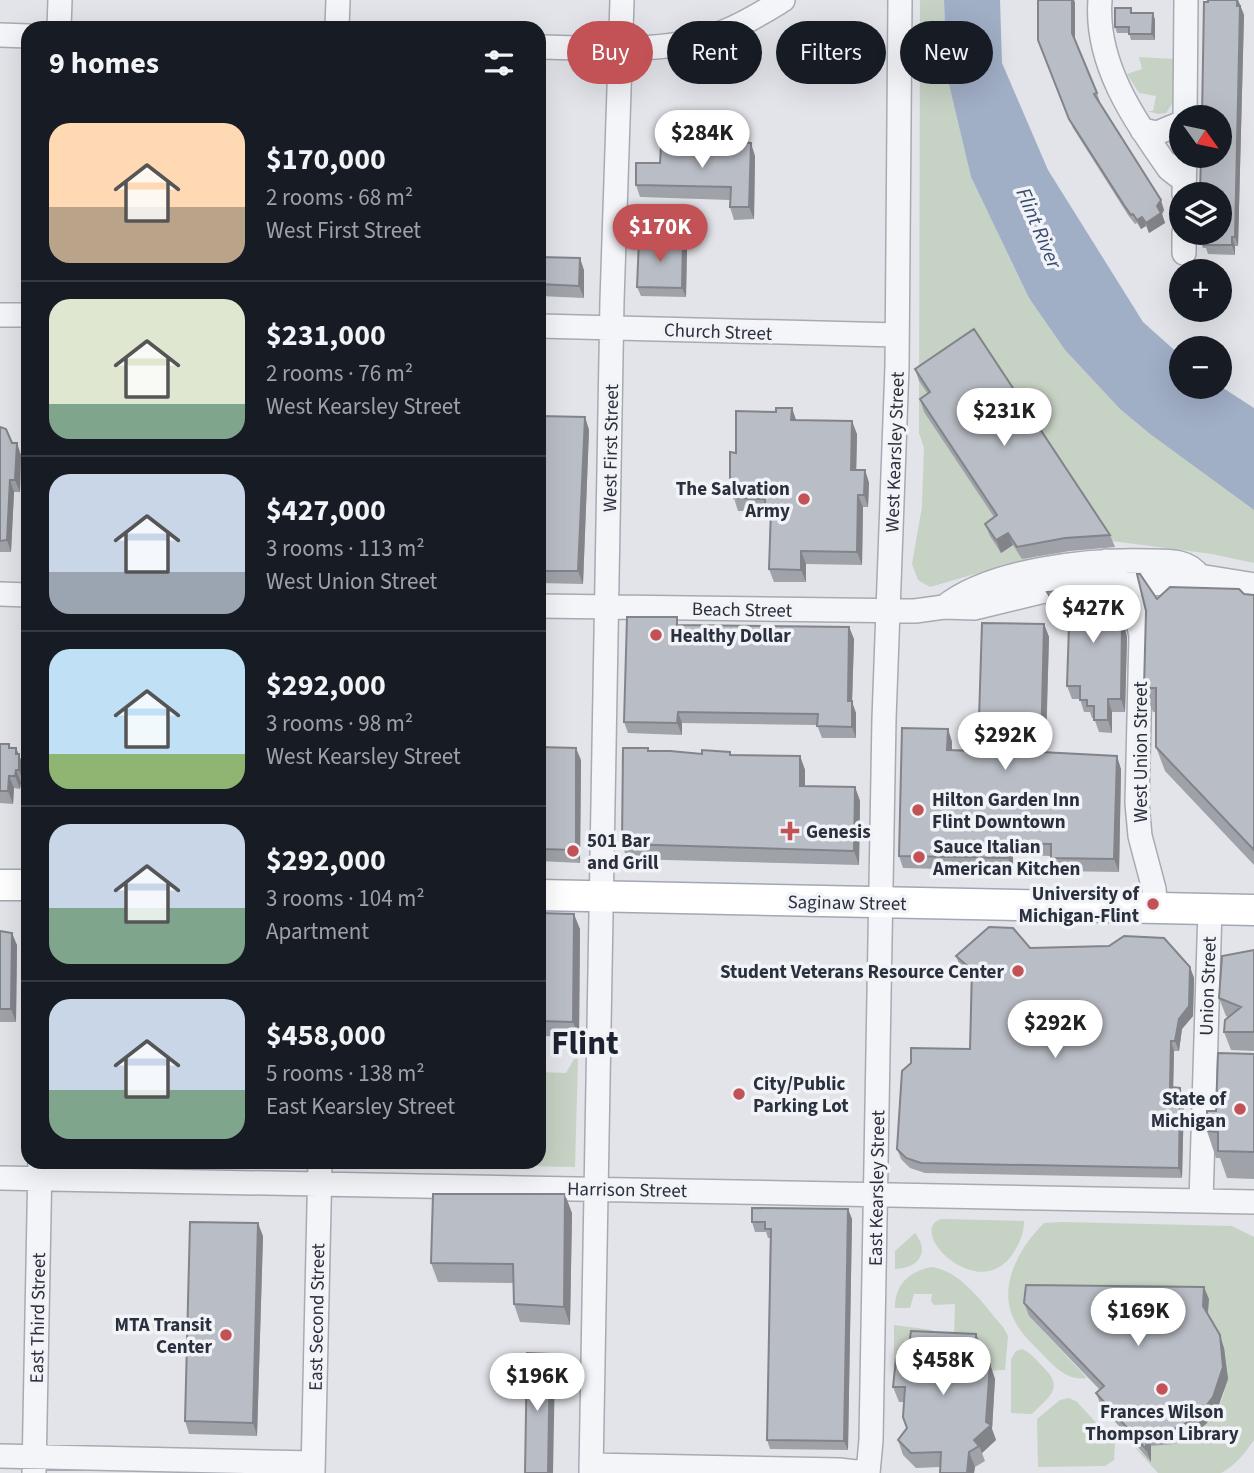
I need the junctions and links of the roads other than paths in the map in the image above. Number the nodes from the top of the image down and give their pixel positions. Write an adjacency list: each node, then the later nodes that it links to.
1 (60, 0): 8 (street)
2 (338, 0): 9 (street)
3 (622, 0): 10 (street, West First Street)
4 (783, 0): 14 (street)
5 (900, 0): 25 (street, West Kearsley Street)
6 (1100, 0): 19 (street)
7 (1186, 0): 17 (street)
8 (59, 21)
9 (337, 21)
10 (621, 21)
11 (0, 35): 12 (street)
12 (21, 36)
13 (546, 47): 15 (street)
14 (653, 47)
15 (567, 48)
16 (619, 84): 24 (street, West First Street)
17 (1185, 105)
18 (1169, 128): 19 (street)
19 (1142, 130): 20 (street)
20 (1185, 176)
21 (0, 315): 22 (street)
22 (21, 315)
23 (546, 326): 24 (street, Church Street)
24 (612, 328): 25 (street, Church Street); 33 (street, West First Street)
25 (897, 335): 35 (street, West Kearsley Street)
26 (1106, 561): 27 (street, Beach Street); 28 (street, West Union Street); 34 (street, Beach Street)
27 (1199, 576): 28 (street, Beach Street); 29 (street, Beach Street)
28 (1121, 583): 34 (street, Beach Street); 41 (street, West Union Street)
29 (1254, 585)
30 (0, 594): 31 (street)
31 (21, 595)
32 (546, 606): 33 (street, Beach Street)
33 (607, 607): 35 (street, Beach Street); 39 (street, West First Street)
34 (944, 607): 35 (street, Beach Street)
35 (889, 612): 40 (street, West Kearsley Street)
36 (0, 885): 37 (main road)
37 (21, 885)
38 (546, 895): 39 (main road, Saginaw Street)
39 (602, 896): 40 (main road, Saginaw Street); 47 (street, West First Street)
40 (881, 904): 41 (main road, Saginaw Street); 48 (street, East Kearsley Street)
41 (1156, 908): 42 (main road, Saginaw Street)
42 (1210, 909): 43 (main road, Saginaw Street); 49 (street, Union Street)
43 (1254, 910)
44 (40, 1170): 45 (street, Harrison Street); 46 (street, Harrison Street); 52 (street, East Third Street)
45 (320, 1172): 47 (street, Harrison Street); 53 (street, East Second Street)
46 (0, 1178)
47 (596, 1188): 48 (street, Harrison Street); 54 (street, West First Street)
48 (876, 1194): 49 (street, Harrison Street); 55 (street, East Kearsley Street)
49 (1201, 1201): 50 (street, Harrison Street)
50 (1254, 1202)
51 (0, 1455): 52 (street)
52 (34, 1465): 53 (street)
53 (313, 1468)
54 (591, 1469): 55 (street)
55 (867, 1473)

